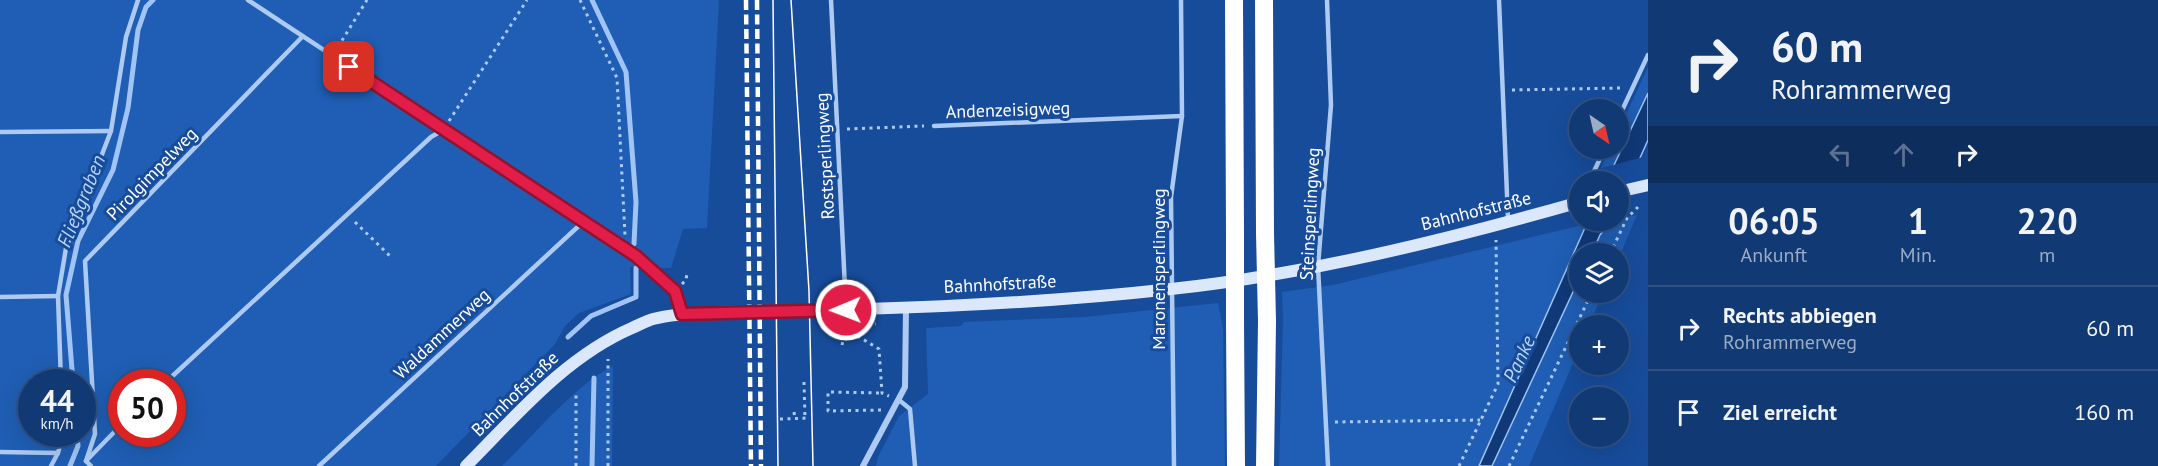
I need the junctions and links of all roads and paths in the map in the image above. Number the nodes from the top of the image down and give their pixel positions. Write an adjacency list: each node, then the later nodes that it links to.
1 (138, 0): 22 (lane)
2 (248, 0): 12 (lane)
3 (367, 0): 14 (path)
4 (527, 0): 21 (path)
5 (580, 0): 31 (path)
6 (831, 0): 20 (lane, Rostsperlingweg)
7 (1181, 0): 18 (lane, Maronensperlingweg)
8 (1234, 0): 71 (highway, bridge)
9 (1264, 0): 72 (highway, bridge)
10 (1327, 0): 33 (lane, Steinsperlingweg)
11 (1500, 0): 16 (lane)
12 (302, 37): 14 (lane); 61 (lane, Pirolgimpelweg)
13 (1648, 55): 15 (lane)
14 (333, 56): 21 (lane)
15 (1633, 88): 16 (path); 17 (lane)
16 (1503, 90): 27 (lane)
17 (1628, 99)
18 (1182, 117): 19 (lane, Andenzeisigweg); 36 (lane, Maronensperlingweg)
19 (934, 126): 20 (path, Andenzeisigweg)
20 (836, 129): 41 (lane, Rostsperlingweg)
21 (443, 130): 26 (lane); 28 (lane)
22 (111, 131): 23 (lane); 37 (lane)
23 (0, 132)
24 (1569, 205): 27 (main road, Bahnhofstraße)
25 (1638, 207): 29 (path)
26 (347, 215): 32 (path); 46 (lane)
27 (1508, 221): 33 (main road, Bahnhofstraße)
28 (583, 222): 31 (lane); 64 (lane, Waldammerweg)
29 (1615, 243)
30 (1497, 245): 55 (path)
31 (626, 249): 42 (lane)
32 (390, 257)
33 (1318, 266): 36 (main road, Bahnhofstraße); 56 (lane, Steinsperlingweg)
34 (687, 273): 35 (path)
35 (686, 280)
36 (1173, 289): 40 (main road, Bahnhofstraße); 70 (lane, Maronensperlingweg)
37 (58, 296): 38 (lane); 45 (lane)
38 (0, 297)
39 (1587, 303): 75 (path)
40 (906, 308): 41 (main road, Bahnhofstraße); 50 (street)
41 (846, 310): 42 (main road, Bahnhofstraße)
42 (682, 314): 65 (main road, Bahnhofstraße)
43 (842, 345): 48 (path)
44 (608, 359): 67 (path)
45 (61, 369)
46 (180, 369)
47 (804, 382): 53 (path)
48 (882, 393): 50 (path); 51 (path)
49 (576, 394): 66 (path)
50 (899, 400): 68 (street); 69 (lane)
51 (881, 410)
52 (794, 412): 53 (path)
53 (795, 418): 54 (path)
54 (780, 419)
55 (1480, 420): 56 (path); 74 (path)
56 (1327, 422): 73 (lane, Steinsperlingweg)
57 (108, 438): 61 (lane)
58 (60, 447): 60 (lane)
59 (0, 452): 60 (lane)
60 (58, 453): 62 (lane)
61 (86, 461): 63 (lane)
62 (51, 466)
63 (91, 466)
64 (319, 466)
65 (466, 466)
66 (576, 466)
67 (608, 466)
68 (863, 466)
69 (915, 466)
70 (1174, 466)
71 (1236, 466)
72 (1265, 466)
73 (1328, 466)
74 (1459, 466)
75 (1509, 466)

